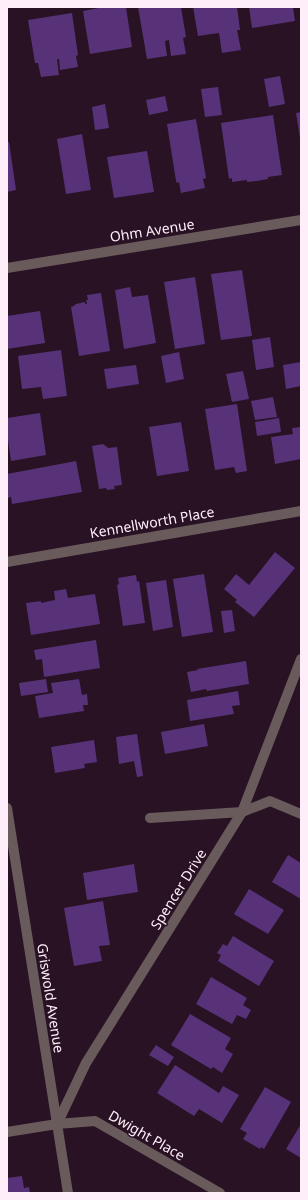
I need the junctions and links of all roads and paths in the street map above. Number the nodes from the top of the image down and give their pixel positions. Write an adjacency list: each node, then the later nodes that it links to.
1 (301, 220): 2 (street, Ohm Avenue)
2 (7, 268)
3 (301, 510): 4 (street, Kennellworth Place)
4 (7, 562)
5 (301, 659): 7 (street, Spencer Drive)
6 (7, 808): 10 (street, Griswold Avenue)
7 (242, 812): 8 (street); 9 (street); 11 (street, Spencer Drive)
8 (301, 814)
9 (150, 818)
10 (11, 853): 11 (street, Griswold Avenue)
11 (57, 1124): 12 (street, Dwight Place); 13 (street, Griswold Avenue); 14 (street, Dwight Place)
12 (7, 1132)
13 (68, 1193)
14 (220, 1193)

